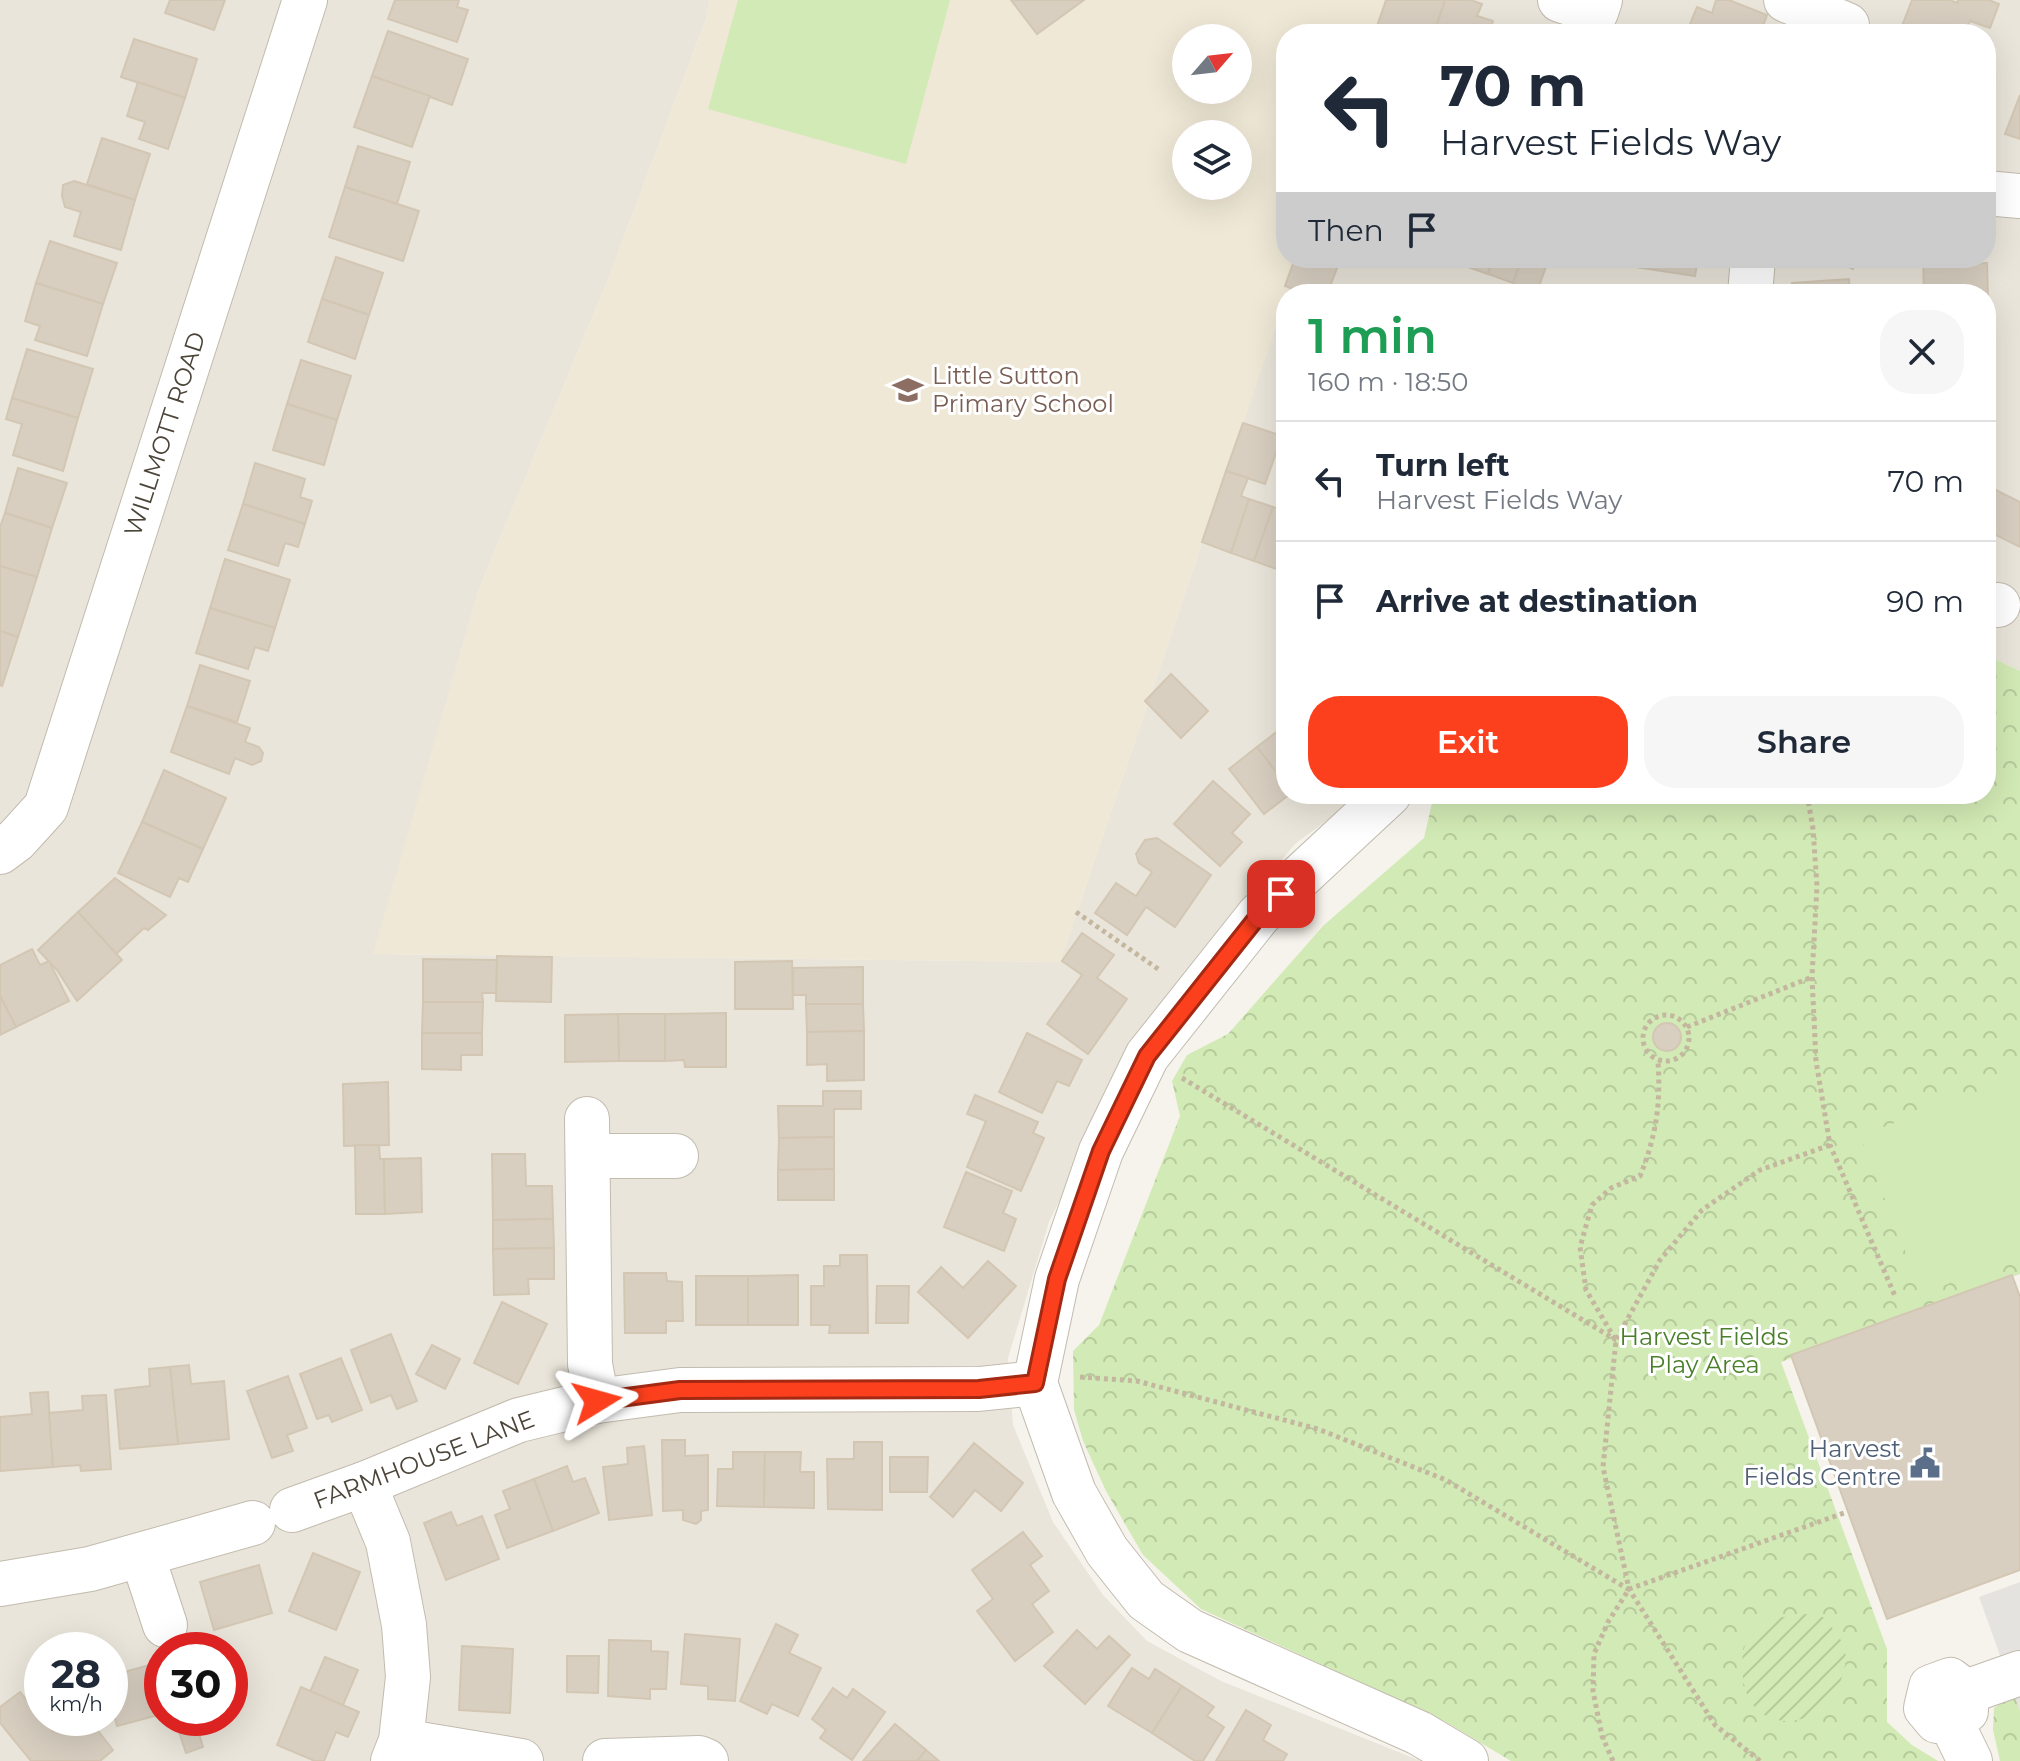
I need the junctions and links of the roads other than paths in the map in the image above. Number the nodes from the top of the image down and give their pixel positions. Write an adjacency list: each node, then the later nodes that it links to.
1 (305, 0): 7 (street, WILLMOTT ROAD)
2 (1786, 0): 3 (street)
3 (1849, 20)
4 (1996, 194): 5 (street)
5 (2020, 196)
6 (1378, 804): 9 (street)
7 (0, 852)
8 (676, 1156): 10 (street)
9 (1035, 1383): 10 (street, FARMHOUSE LANE); 20 (street)
10 (597, 1401): 11 (street, FARMHOUSE LANE)
11 (364, 1484): 12 (street, FARMHOUSE LANE); 16 (street)
12 (142, 1555): 13 (street, FARMHOUSE LANE); 14 (street)
13 (0, 1584)
14 (165, 1625)
15 (2020, 1673): 21 (street)
16 (397, 1751): 17 (street)
17 (521, 1761)
18 (605, 1761): 19 (street)
19 (706, 1761)
20 (1466, 1761)
21 (1970, 1761)

